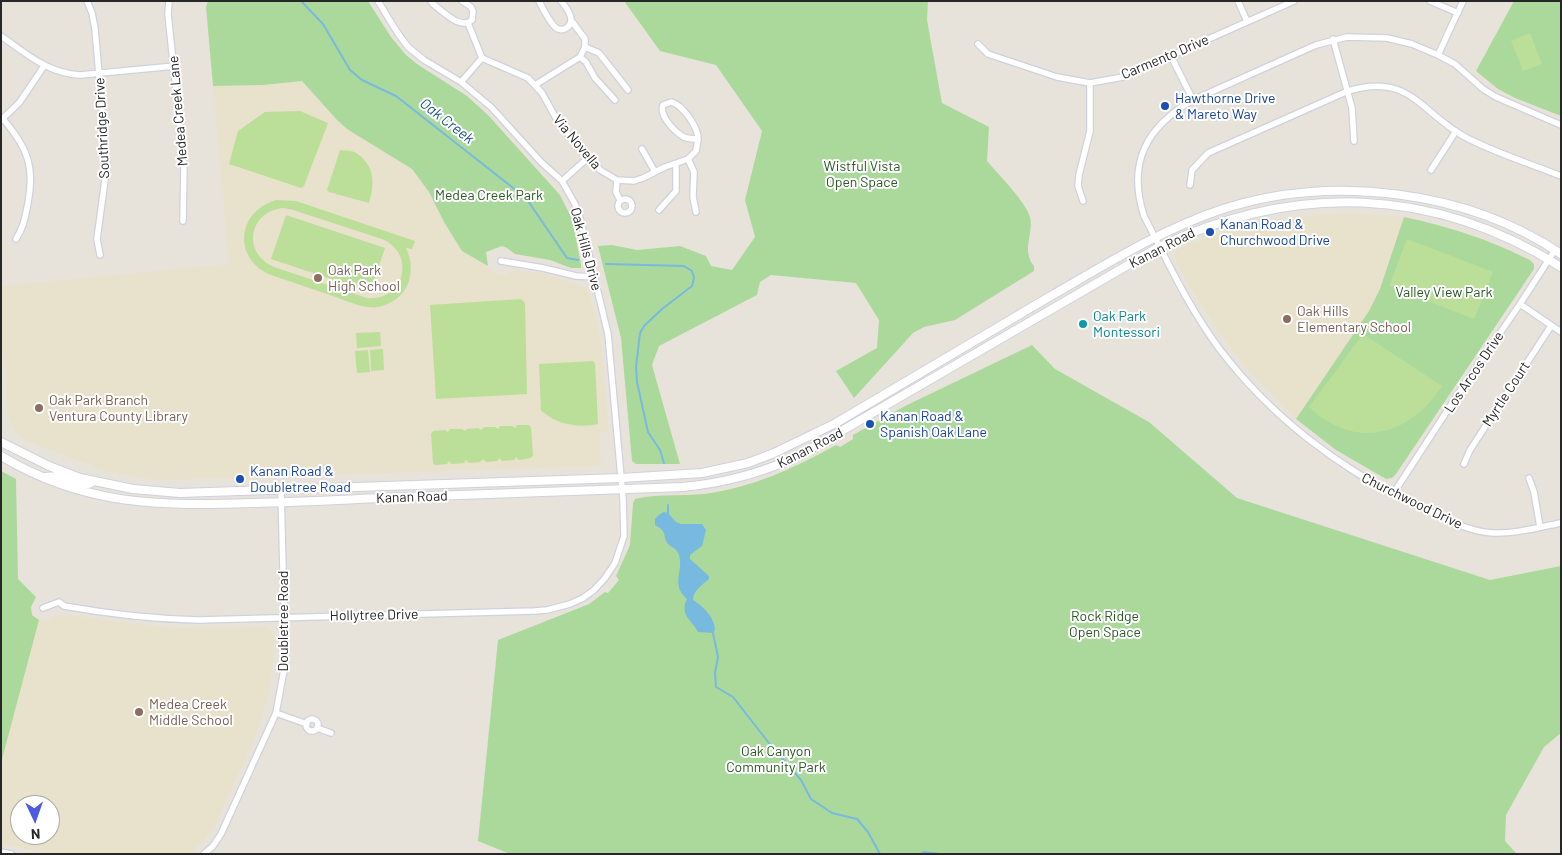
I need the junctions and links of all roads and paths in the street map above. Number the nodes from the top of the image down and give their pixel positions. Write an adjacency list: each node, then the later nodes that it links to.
1 (87, 1): 26 (street, Southridge Drive)
2 (168, 1): 25 (street, Medea Creek Lane)
3 (378, 1): 27 (street, Oak Hills Drive)
4 (431, 1): 15 (street)
5 (462, 1): 15 (street)
6 (539, 1): 13 (street)
7 (561, 1): 13 (street)
8 (1238, 1): 14 (street)
9 (1294, 1): 14 (street, Carmento Drive)
10 (1430, 1): 12 (street)
11 (1463, 1): 12 (street)
12 (1458, 13): 20 (street)
13 (571, 20): 19 (street)
14 (1247, 21): 21 (street, Carmento Drive)
15 (468, 23): 23 (street)
16 (1, 36): 24 (street)
17 (1333, 39): 20 (street, Churchwood Drive); 31 (street); 33 (street, Churchwood Drive)
18 (978, 44): 28 (street, Carmento Drive)
19 (585, 48): 22 (street); 30 (street)
20 (1438, 54): 35 (street, Churchwood Drive)
21 (1171, 56): 28 (street, Carmento Drive); 33 (street)
22 (580, 57): 29 (street); 32 (street)
23 (482, 58): 27 (street); 29 (street, Via Novella)
24 (44, 66): 26 (street); 34 (street)
25 (175, 66): 26 (street); 53 (street, Medea Creek Lane)
26 (100, 73): 58 (street, Southridge Drive)
27 (461, 82): 47 (street, Oak Hills Drive)
28 (1090, 83): 50 (street)
29 (535, 85): 40 (street, Via Novella)
30 (628, 90)
31 (1348, 91): 36 (street); 38 (street); 48 (street)
32 (615, 100)
33 (1193, 100): 54 (street, Churchwood Drive)
34 (2, 120): 55 (street)
35 (1561, 125)
36 (1456, 131): 43 (street); 45 (street)
37 (698, 139): 37 (street); 41 (street)
38 (1354, 141)
39 (642, 149): 44 (street)
40 (590, 156): 46 (street, Via Novella); 47 (street)
41 (688, 159): 42 (street); 52 (street)
42 (676, 164): 44 (street); 51 (street)
43 (1431, 170)
44 (655, 172): 46 (street)
45 (1561, 176)
46 (618, 180): 49 (street)
47 (562, 181): 62 (street, Oak Hills Drive)
48 (1190, 185)
49 (620, 200)
50 (1083, 201)
51 (659, 210)
52 (696, 212)
53 (183, 221)
54 (1155, 238): 56 (street, Churchwood Drive); 57 (main road, Kanan Road); 70 (main road, Kanan Road)
55 (16, 239)
56 (1159, 247): 59 (main road, Kanan Road); 73 (main road, Kanan Road); 75 (street, Churchwood Drive)
57 (1558, 252): 59 (street, Los Arcos Drive)
58 (100, 255)
59 (1549, 260): 61 (main road, Kanan Road); 63 (street, Los Arcos Drive)
60 (501, 261): 62 (street)
61 (1561, 267)
62 (594, 277): 70 (street, Oak Hills Drive)
63 (1520, 304): 64 (street); 75 (street, Los Arcos Drive)
64 (1551, 326): 65 (street); 68 (street, Myrtle Court)
65 (1561, 332)
66 (1, 442): 72 (main road, Kanan Road)
67 (1, 456): 69 (main road, Kanan Road)
68 (1464, 464)
69 (43, 477): 72 (main road); 76 (main road, Kanan Road)
70 (620, 478): 73 (street, Oak Hills Drive); 74 (main road, Kanan Road)
71 (1529, 478): 78 (street)
72 (94, 482): 74 (main road, Kanan Road)
73 (622, 489): 76 (main road, Kanan Road); 80 (street, Hollytree Drive)
74 (281, 490): 76 (street, Doubletree Road)
75 (1393, 494): 78 (street, Churchwood Drive)
76 (281, 502): 80 (street, Doubletree Road)
77 (1561, 522): 78 (street, Churchwood Drive)
78 (1540, 527)
79 (43, 608): 80 (street, Hollytree Drive)
80 (284, 618): 81 (street, Doubletree Road)
81 (276, 713): 82 (street); 85 (street, Doubletree Road)
82 (331, 733)
83 (1, 852): 84 (street)
84 (11, 854)
85 (204, 854)

